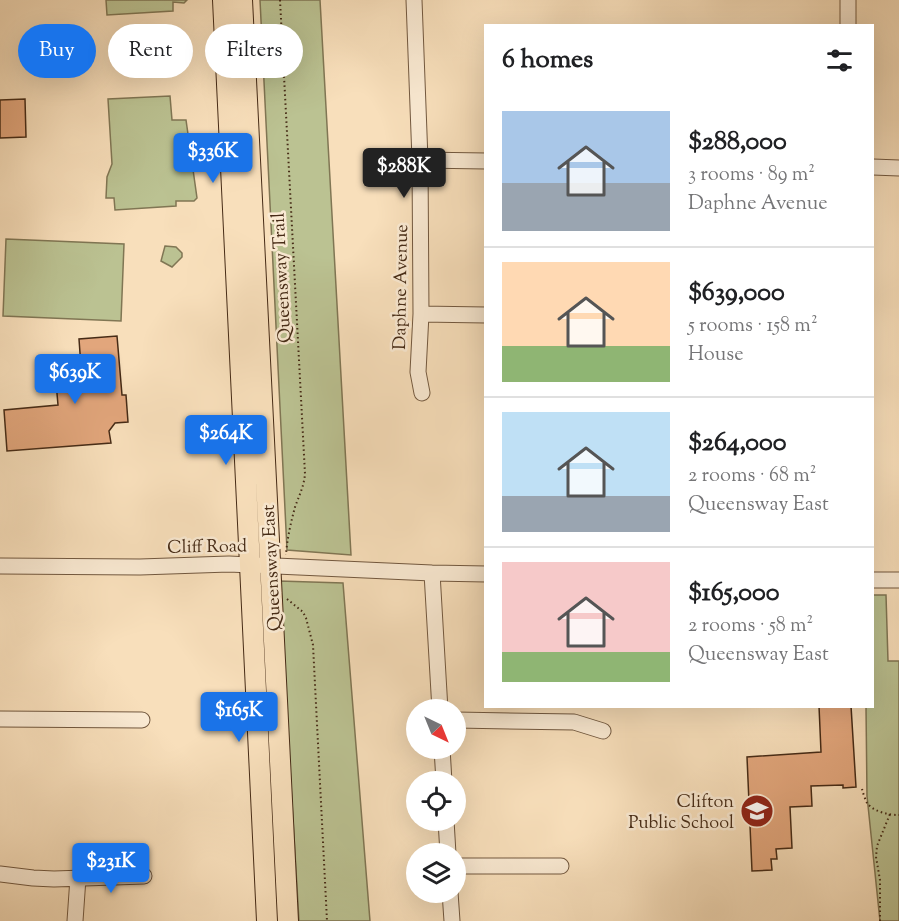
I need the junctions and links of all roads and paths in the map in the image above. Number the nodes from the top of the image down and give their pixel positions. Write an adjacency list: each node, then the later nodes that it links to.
1 (223, 0): 15 (main road, Queensway East)
2 (242, 0): 16 (main road, Queensway East)
3 (280, 0): 14 (path, Queensway Trail)
4 (414, 0): 7 (street, Daphne Avenue)
5 (848, 0): 6 (street)
6 (848, 24)
7 (420, 160): 8 (street); 11 (street, Daphne Avenue)
8 (484, 161)
9 (874, 168): 10 (street)
10 (899, 168)
11 (421, 314): 12 (street); 13 (street, Daphne Avenue)
12 (484, 315)
13 (422, 393)
14 (286, 552)
15 (250, 564): 16 (street, Cliff Road); 17 (street, Cliff Road); 38 (main road, Queensway East)
16 (271, 565): 18 (street, Cliff Road); 39 (main road, Queensway East)
17 (0, 566)
18 (432, 573): 19 (street, Cliff Road); 23 (street)
19 (484, 574)
20 (874, 580): 21 (street)
21 (899, 580)
22 (286, 592): 40 (path)
23 (439, 699)
24 (0, 719): 25 (street)
25 (142, 720)
26 (466, 720): 27 (street)
27 (603, 731)
28 (862, 789): 29 (path)
29 (890, 814): 30 (path); 42 (path)
30 (899, 815)
31 (466, 866): 32 (street)
32 (561, 866)
33 (0, 874): 35 (street)
34 (144, 876): 35 (street)
35 (78, 878): 37 (street)
36 (451, 903): 41 (street)
37 (75, 921)
38 (267, 921)
39 (288, 921)
40 (327, 921)
41 (452, 921)
42 (880, 921)

